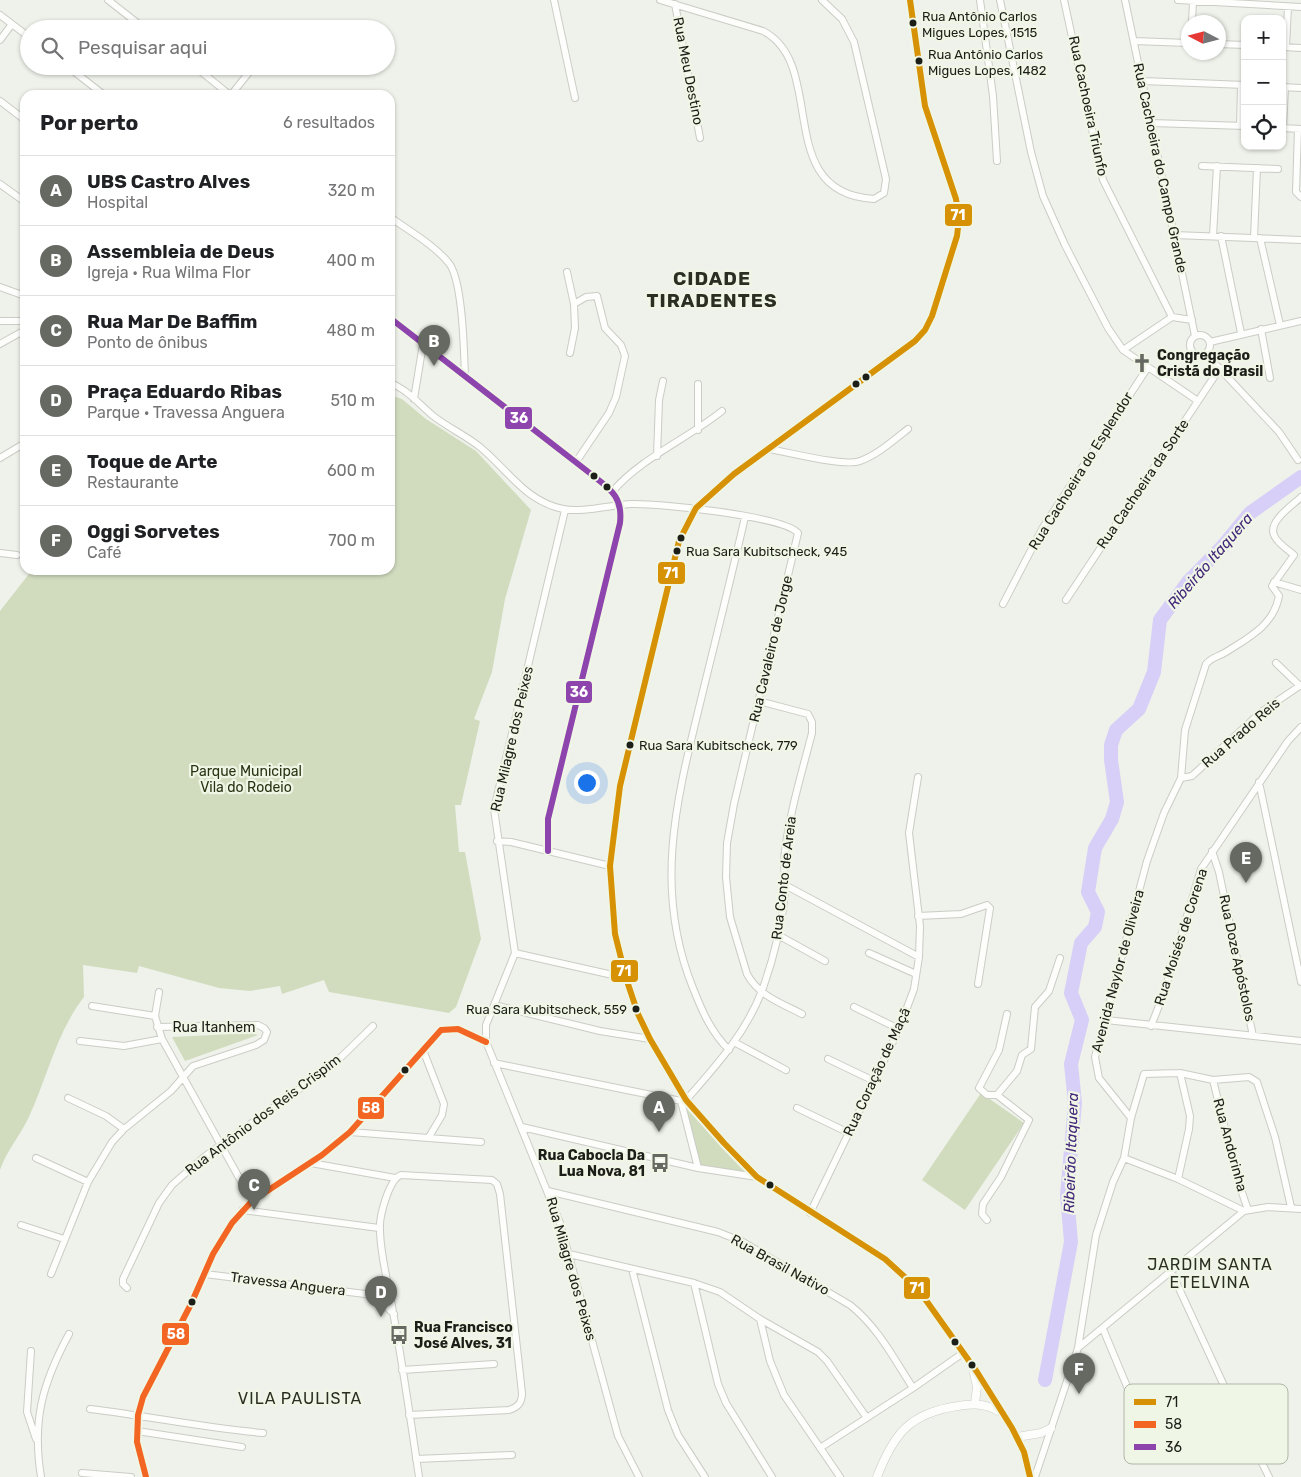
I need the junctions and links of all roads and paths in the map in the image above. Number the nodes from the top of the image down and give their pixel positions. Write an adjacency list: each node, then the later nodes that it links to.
1 (108, 0): 18 (street)
2 (554, 0): 39 (street)
3 (660, 0): 13 (street)
4 (822, 0): 13 (street)
5 (910, 0): 94 (street)
6 (980, 0): 47 (street)
7 (1000, 0): 78 (street)
8 (1064, 0): 64 (street, Rua Cachoeira Triunfo)
9 (1125, 0): 23 (street, Rua Cachoeira do Campo Grande)
10 (1178, 0): 11 (street)
11 (1193, 1): 12 (street); 17 (street)
12 (1252, 2): 14 (street)
13 (675, 4): 46 (street, Rua Meu Destino)
14 (1288, 6): 15 (street); 20 (street)
15 (1301, 7)
16 (0, 15): 19 (street)
17 (1192, 15)
18 (134, 20)
19 (12, 24): 21 (street); 22 (street)
20 (1286, 26)
21 (20, 30)
22 (0, 40)
23 (1134, 40): 24 (street); 32 (street, Rua Cachoeira do Campo Grande)
24 (1181, 43)
25 (1226, 44): 26 (street)
26 (1241, 45)
27 (1286, 47): 28 (street)
28 (1301, 48)
29 (78, 75): 36 (street)
30 (205, 75): 37 (street)
31 (247, 75): 38 (street)
32 (1143, 82): 33 (street); 42 (street, Rua Cachoeira do Campo Grande)
33 (1241, 85)
34 (1286, 87): 35 (street)
35 (1301, 88)
36 (98, 90)
37 (224, 90)
38 (234, 90)
39 (575, 98)
40 (0, 101): 41 (street)
41 (20, 116)
42 (1152, 122): 43 (street); 56 (street, Rua Cachoeira do Campo Grande)
43 (1241, 126)
44 (1286, 128): 45 (street)
45 (1299, 129): 54 (street)
46 (700, 138)
47 (997, 161)
48 (1202, 166): 49 (street)
49 (1217, 166): 50 (street); 57 (street)
50 (1258, 168): 51 (street); 58 (street)
51 (1278, 169)
52 (0, 184): 53 (street)
53 (20, 198)
54 (1301, 198)
55 (395, 221): 83 (street)
56 (1174, 235): 57 (street); 67 (street, Rua Cachoeira do Campo Grande)
57 (1217, 236): 58 (street); 73 (street)
58 (1257, 238): 59 (street); 70 (street)
59 (1301, 240)
60 (567, 272): 63 (street)
61 (0, 287): 62 (street)
62 (20, 294)
63 (574, 304): 79 (street); 98 (street)
64 (1172, 317): 67 (street); 78 (street)
65 (0, 320): 66 (street)
66 (20, 320)
67 (1192, 320): 74 (street, Rua Cachoeira do Campo Grande)
68 (395, 322): 77 (street)
69 (1301, 322): 70 (street)
70 (1280, 325): 71 (street)
71 (1261, 329): 73 (street); 84 (street)
72 (20, 333): 76 (street)
73 (1241, 333): 75 (street)
74 (1195, 336): 75 (street); 80 (street)
75 (1210, 342): 80 (street)
76 (0, 344)
77 (423, 344): 83 (street); 88 (street)
78 (1123, 350): 81 (street)
79 (570, 353)
80 (1206, 354): 82 (street)
81 (1148, 367): 89 (street); 110 (street, Rua Cachoeira do Esplendor)
82 (1220, 368): 89 (street, Rua Cachoeira da Sorte); 97 (street)
83 (465, 376): 98 (street)
84 (1270, 378)
85 (663, 381): 95 (street)
86 (698, 384): 92 (street)
87 (395, 386): 88 (street)
88 (414, 399): 103 (street)
89 (1198, 401): 109 (street, Rua Cachoeira da Sorte)
90 (722, 411): 92 (street)
91 (908, 429): 94 (street)
92 (698, 430): 95 (street)
93 (20, 447): 96 (street)
94 (768, 449): 102 (street)
95 (657, 456): 99 (street)
96 (0, 458)
97 (1298, 460)
98 (576, 462): 99 (street)
99 (612, 492): 101 (street)
100 (1301, 497): 107 (street)
101 (620, 504): 102 (street, Rua Cavaleiro de Jorge); 103 (street, Rua Cavaleiro de Jorge); 119 (street)
102 (696, 508): 104 (street, Rua Cavaleiro de Jorge); 121 (street)
103 (565, 510): 118 (street, Rua Milagre dos Peixes)
104 (745, 517): 113 (street, Rua Cavaleiro de Jorge); 157 (street)
105 (0, 553): 106 (street)
106 (17, 555)
107 (1274, 582): 108 (street); 116 (street, Avenida Naylor de Oliveira)
108 (1301, 590)
109 (1066, 600)
110 (1004, 604)
111 (1276, 663): 112 (street)
112 (1300, 685): 116 (street, Rua Prado Reis)
113 (759, 701): 122 (street, Rua Conto de Areia); 137 (street, Rua Cavaleiro de Jorge)
114 (1301, 727): 117 (street, Rua Moisés de Corena)
115 (918, 776): 123 (street, Rua Coração de Maçã)
116 (1181, 778): 144 (street, Avenida Naylor de Oliveira)
117 (1259, 782): 120 (street, Rua Moisés de Corena); 126 (street)
118 (497, 840): 119 (street); 127 (street, Rua Milagre dos Peixes)
119 (548, 850): 121 (street)
120 (1212, 851): 146 (street, Rua Moisés de Corena); 149 (street, Rua Doze Apóstolos)
121 (610, 866): 133 (street)
122 (785, 885): 124 (street, Rua Conto de Areia); 129 (street)
123 (918, 916): 129 (street, Rua Coração de Maçã); 135 (street)
124 (778, 935): 131 (street); 137 (street, Rua Conto de Areia)
125 (1301, 942): 126 (street)
126 (1293, 944): 134 (street)
127 (514, 953): 133 (street); 138 (street, Rua Milagre dos Peixes)
128 (869, 953): 132 (street)
129 (919, 957): 132 (street, Rua Coração de Maçã)
130 (1060, 958): 165 (street)
131 (825, 961)
132 (916, 974): 148 (street, Rua Coração de Maçã)
133 (626, 978): 151 (street)
134 (1301, 982)
135 (978, 984)
136 (158, 992): 143 (street)
137 (761, 992): 141 (street); 155 (street, Rua Conto de Areia)
138 (494, 1005): 151 (street); 154 (street, Rua Milagre dos Peixes)
139 (92, 1006): 143 (street)
140 (854, 1007): 148 (street)
141 (802, 1014)
142 (1007, 1014): 165 (street)
143 (155, 1016): 147 (street)
144 (1106, 1020): 146 (street); 169 (street, Avenida Naylor de Oliveira)
145 (373, 1026): 176 (street, Rua Antônio dos Reis Crispim)
146 (1151, 1026): 149 (street)
147 (157, 1027): 150 (street); 162 (street, Rua Itanhem)
148 (899, 1029): 164 (street, Rua Coração de Maçã)
149 (1253, 1036): 153 (street)
150 (162, 1039): 152 (street, Rua Itanhem); 162 (street)
151 (650, 1040): 167 (street)
152 (80, 1041)
153 (1301, 1041)
154 (486, 1042): 156 (street); 159 (street, Rua Milagre dos Peixes)
155 (734, 1042): 157 (street, Rua Conto de Areia); 160 (street)
156 (423, 1050): 172 (street); 174 (street)
157 (728, 1050): 167 (street, Rua Conto de Areia)
158 (828, 1060): 164 (street)
159 (494, 1063): 167 (street); 170 (street, Rua Milagre dos Peixes)
160 (786, 1070)
161 (1180, 1073): 163 (street); 169 (street); 183 (street)
162 (182, 1076): 171 (street); 176 (street)
163 (1213, 1080): 187 (street); 190 (street, Rua Andorinha)
164 (874, 1081): 173 (street, Rua Coração de Maçã)
165 (997, 1095): 192 (street)
166 (68, 1098): 171 (street)
167 (684, 1101): 180 (street); 181 (street)
168 (797, 1108): 173 (street)
169 (1131, 1118): 178 (street)
170 (522, 1127): 180 (street); 185 (street, Rua Milagre dos Peixes)
171 (124, 1129): 184 (street)
172 (350, 1132): 174 (street); 179 (street)
173 (849, 1133): 191 (street, Rua Coração de Maçã)
174 (429, 1137): 175 (street)
175 (481, 1142)
176 (221, 1145): 186 (street); 202 (street, Rua Antônio dos Reis Crispim)
177 (36, 1158): 184 (street)
178 (1124, 1158): 183 (street); 207 (street)
179 (311, 1162): 182 (street); 186 (street)
180 (698, 1168): 181 (street)
181 (757, 1177): 191 (street)
182 (395, 1178): 194 (street); 220 (street)
183 (1178, 1179): 190 (street)
184 (88, 1182): 195 (street)
185 (548, 1191): 196 (street, Rua Milagre dos Peixes); 215 (street, Rua Brasil Nativo)
186 (252, 1200): 189 (street)
187 (1291, 1207): 188 (street); 190 (street)
188 (1301, 1209)
189 (242, 1210): 194 (street); 200 (street)
190 (1246, 1210): 198 (street)
191 (810, 1213): 209 (street)
192 (987, 1220)
193 (21, 1225): 195 (street)
194 (379, 1228): 203 (street)
195 (64, 1240): 199 (street)
196 (569, 1254): 197 (street); 237 (street, Rua Milagre dos Peixes)
197 (632, 1269): 201 (street); 238 (street)
198 (1170, 1269): 205 (street); 214 (street)
199 (50, 1274)
200 (205, 1274): 203 (street, Travessa Anguera); 219 (street)
201 (694, 1283): 204 (street); 239 (street)
202 (127, 1288)
203 (394, 1314): 212 (street)
204 (760, 1318): 221 (street); 228 (street)
205 (1103, 1329): 207 (street); 213 (street)
206 (69, 1334): 226 (street)
207 (1078, 1348): 222 (street)
208 (31, 1351): 226 (street)
209 (963, 1353): 210 (street); 215 (street)
210 (970, 1363): 216 (street); 218 (street)
211 (494, 1364): 212 (street)
212 (402, 1370): 220 (street)
213 (1127, 1384)
214 (1223, 1384)
215 (913, 1388): 221 (street)
216 (975, 1403): 218 (street); 241 (street)
217 (90, 1409): 219 (street)
218 (1000, 1412): 225 (street)
219 (138, 1415): 223 (street); 224 (street)
220 (409, 1416): 230 (street)
221 (867, 1418): 228 (street)
222 (1051, 1428): 225 (street); 243 (street)
223 (137, 1431): 227 (street); 235 (street)
224 (263, 1433)
225 (1017, 1437): 242 (street)
226 (37, 1440): 233 (street)
227 (242, 1447)
228 (820, 1448): 240 (street)
229 (512, 1454): 230 (street)
230 (416, 1459): 236 (street)
231 (1262, 1464): 244 (street)
232 (82, 1473): 234 (street)
233 (40, 1477)
234 (131, 1477)
235 (146, 1477)
236 (419, 1477)
237 (639, 1477)
238 (706, 1477)
239 (772, 1477)
240 (840, 1477)
241 (877, 1477)
242 (1030, 1477)
243 (1035, 1477)
244 (1269, 1477)

